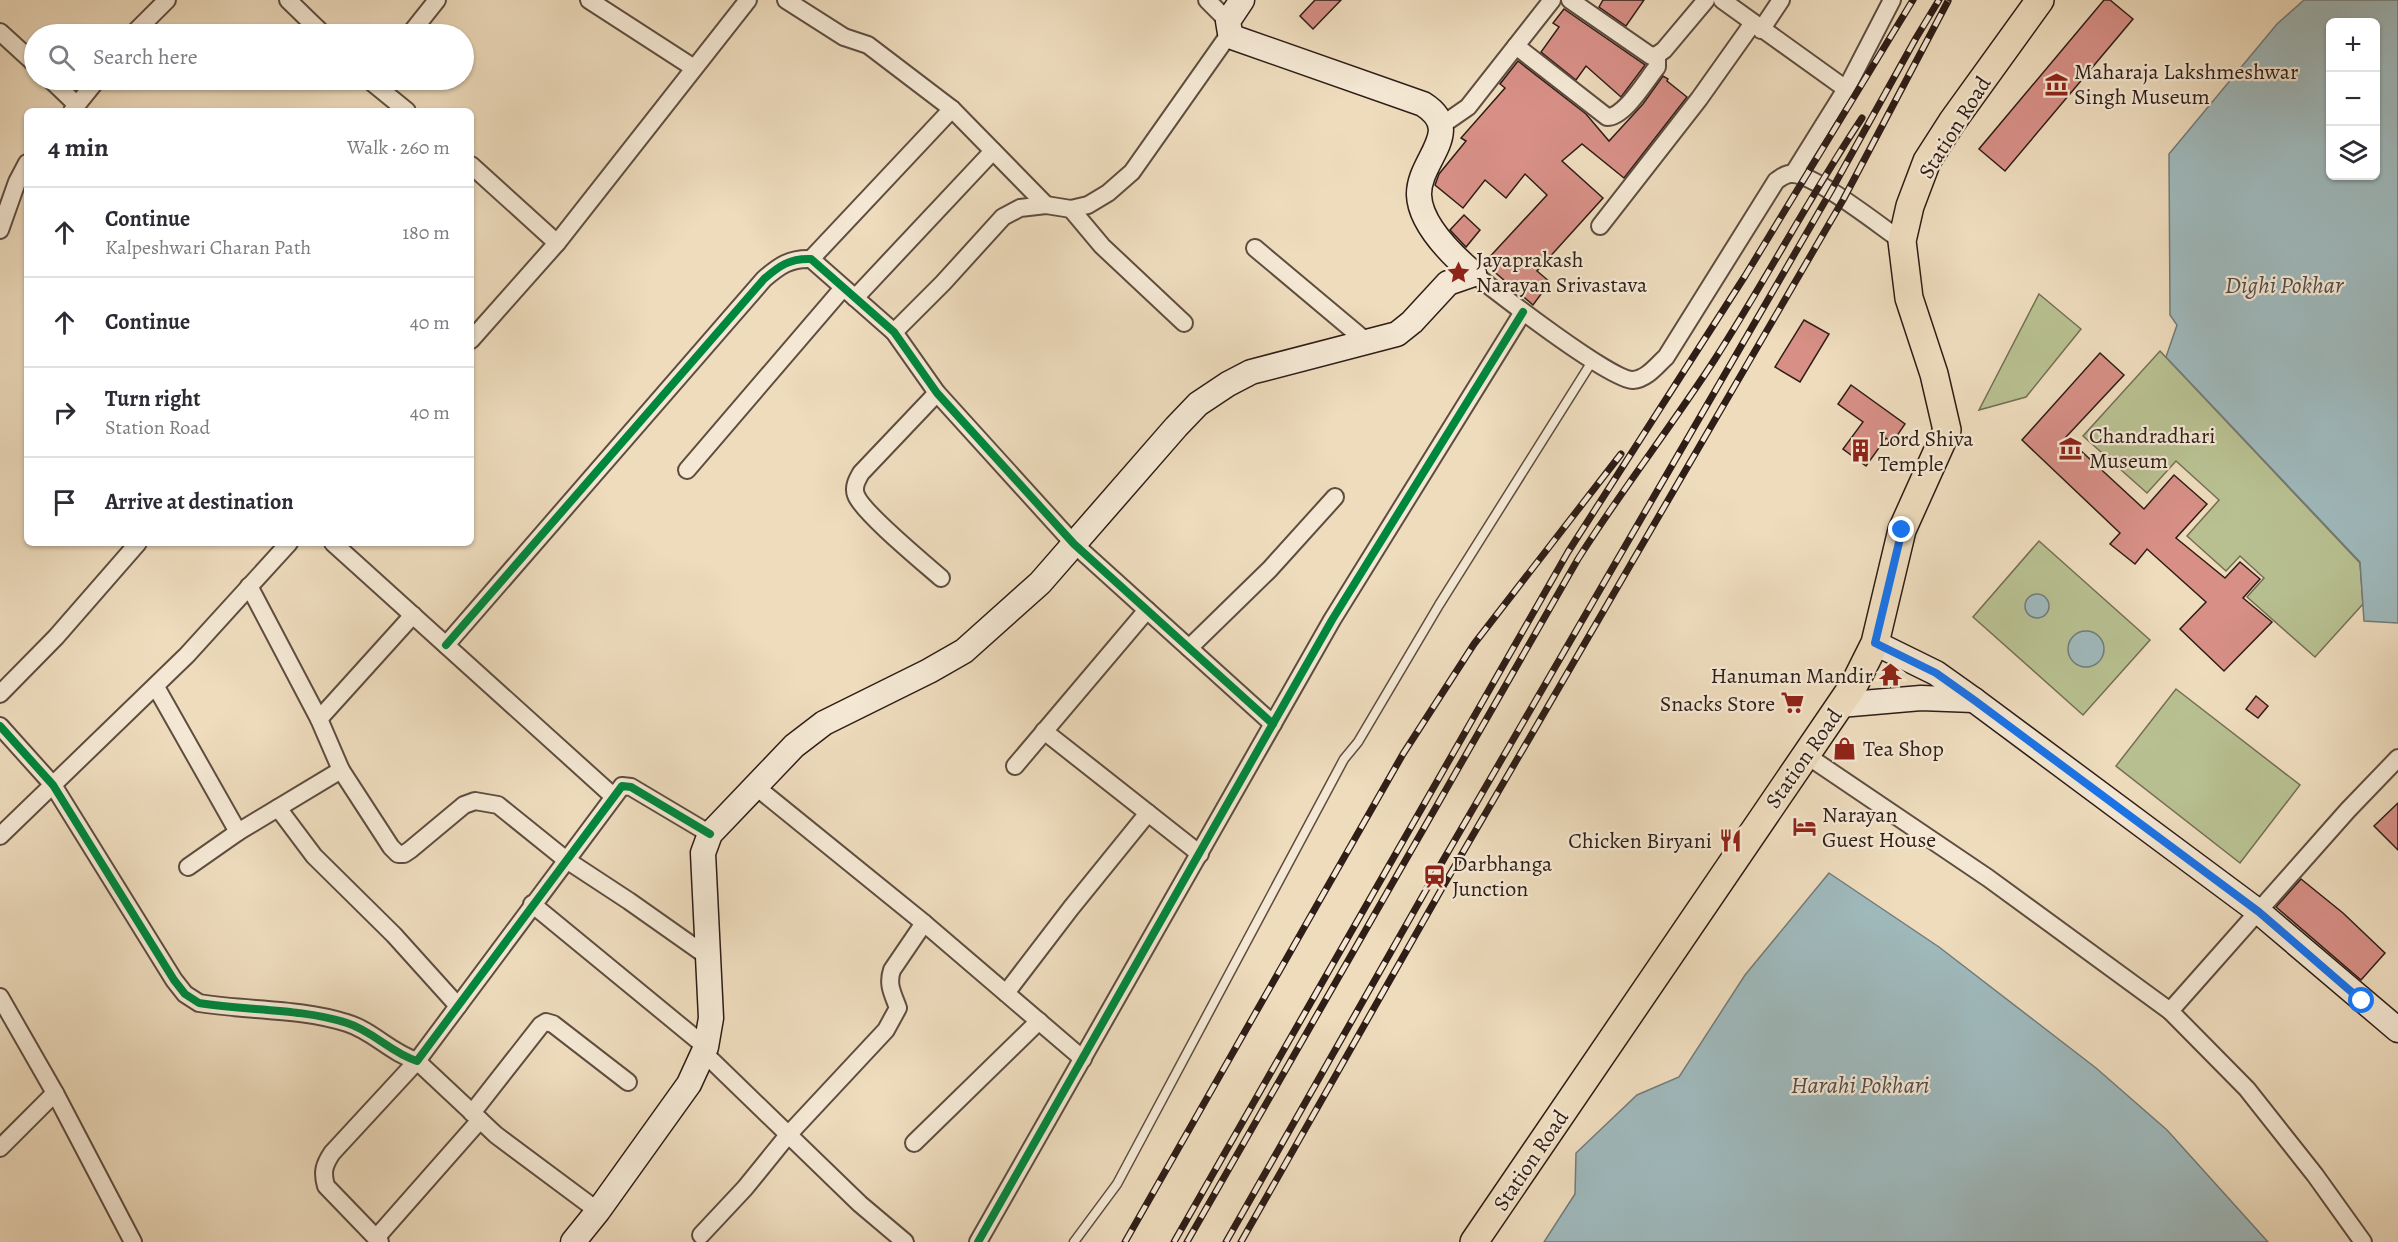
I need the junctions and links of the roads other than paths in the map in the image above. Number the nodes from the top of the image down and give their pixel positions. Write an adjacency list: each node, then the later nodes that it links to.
1 (167, 0): 16 (street)
2 (288, 0): 17 (street)
3 (436, 0): 18 (street)
4 (590, 0): 25 (street)
5 (748, 0): 25 (street)
6 (786, 0): 32 (street)
7 (1207, 0): 20 (street)
8 (1242, 0): 20 (main road)
9 (1552, 0): 22 (street)
10 (1570, 0): 24 (street)
11 (1706, 0): 24 (street)
12 (1781, 0): 19 (street)
13 (1892, 0): 26 (street)
14 (2040, 0): 42 (main road, Station Road)
15 (1728, 2): 19 (street)
16 (143, 24)
17 (313, 24)
18 (418, 24)
19 (1757, 26): 26 (street); 40 (street)
20 (1229, 27): 33 (main road); 39 (street)
21 (0, 32): 23 (street)
22 (1516, 46): 24 (street); 33 (street)
23 (24, 54)
24 (1656, 55)
25 (694, 68): 43 (street)
26 (1846, 89): 37 (street)
27 (59, 90): 30 (street)
28 (89, 90): 30 (street)
29 (382, 90): 31 (street)
30 (74, 108)
31 (404, 108)
32 (952, 109): 34 (street); 46 (street)
33 (1442, 126): 45 (main road)
34 (993, 151): 38 (street); 49 (street)
35 (474, 168): 43 (street)
36 (24, 169): 41 (street)
37 (1793, 174): 42 (street); 55 (street)
38 (1046, 205): 39 (street); 52 (street)
39 (1071, 209): 51 (street)
40 (1600, 226)
41 (0, 230)
42 (1902, 241): 67 (main road, Station Road)
43 (557, 243): 53 (street)
44 (1255, 248): 54 (street)
45 (1452, 255): 47 (main road); 48 (main road)
46 (811, 259): 49 (street); 68 (street)
47 (1474, 274): 48 (main road); 50 (street)
48 (1448, 283): 54 (main road)
49 (849, 293): 52 (street); 57 (street)
50 (1522, 312): 55 (street); 75 (street)
51 (1184, 323)
52 (894, 332): 56 (street)
53 (474, 337)
54 (1367, 342): 59 (main road)
55 (1593, 360): 119 (lane)
56 (937, 393): 59 (street); 63 (street)
57 (687, 470)
58 (1335, 497): 69 (street)
59 (1074, 544): 65 (street); 83 (main road)
60 (135, 546): 71 (street)
61 (286, 546): 64 (street)
62 (336, 546): 66 (street)
63 (941, 578)
64 (249, 586): 70 (street); 74 (street)
65 (1147, 610): 69 (street); 77 (street)
66 (413, 615): 68 (street); 74 (street)
67 (1875, 643): 72 (main road); 73 (main road, Station Road)
68 (446, 645): 84 (street)
69 (1189, 648): 75 (street)
70 (156, 687): 82 (street); 87 (street)
71 (0, 694)
72 (1974, 700): 73 (main road); 94 (main road)
73 (1840, 705): 78 (main road, Station Road)
74 (319, 719): 81 (street)
75 (1273, 724): 90 (street)
76 (0, 726): 82 (street)
77 (1044, 731): 80 (street); 86 (street)
78 (1806, 755): 100 (street); 120 (main road, Station Road)
79 (2398, 758): 94 (street)
80 (1015, 766)
81 (341, 770): 85 (street); 91 (street)
82 (53, 785): 89 (street); 105 (street)
83 (755, 786): 88 (main road); 95 (street)
84 (613, 796): 88 (street); 91 (street)
85 (278, 808): 87 (street); 99 (street)
86 (1148, 813): 90 (street); 97 (street)
87 (238, 832): 92 (street)
88 (710, 834): 96 (main road)
89 (0, 836)
90 (1200, 854): 104 (street)
91 (565, 859): 93 (street); 96 (street)
92 (188, 867)
93 (532, 904): 99 (street); 103 (street)
94 (2259, 912): 100 (street); 102 (main road)
95 (924, 923): 97 (street); 109 (street)
96 (707, 956): 103 (main road)
97 (1006, 993): 101 (street)
98 (0, 997): 107 (street)
99 (458, 1006): 105 (street)
100 (2170, 1011): 121 (street)
101 (1039, 1021): 104 (street); 110 (street)
102 (2398, 1030)
103 (705, 1050): 109 (street); 112 (main road)
104 (1083, 1059): 118 (street)
105 (417, 1061): 108 (street); 115 (street)
106 (628, 1082): 108 (street)
107 (55, 1093): 111 (street); 116 (street)
108 (476, 1116): 112 (street); 115 (street)
109 (788, 1135): 113 (street); 114 (street)
110 (914, 1143)
111 (0, 1148)
112 (598, 1211): 117 (main road)
113 (701, 1235)
114 (897, 1239)
115 (378, 1240)
116 (133, 1242)
117 (573, 1242)
118 (978, 1242)
119 (1074, 1242)
120 (1474, 1242)
121 (2363, 1242)

